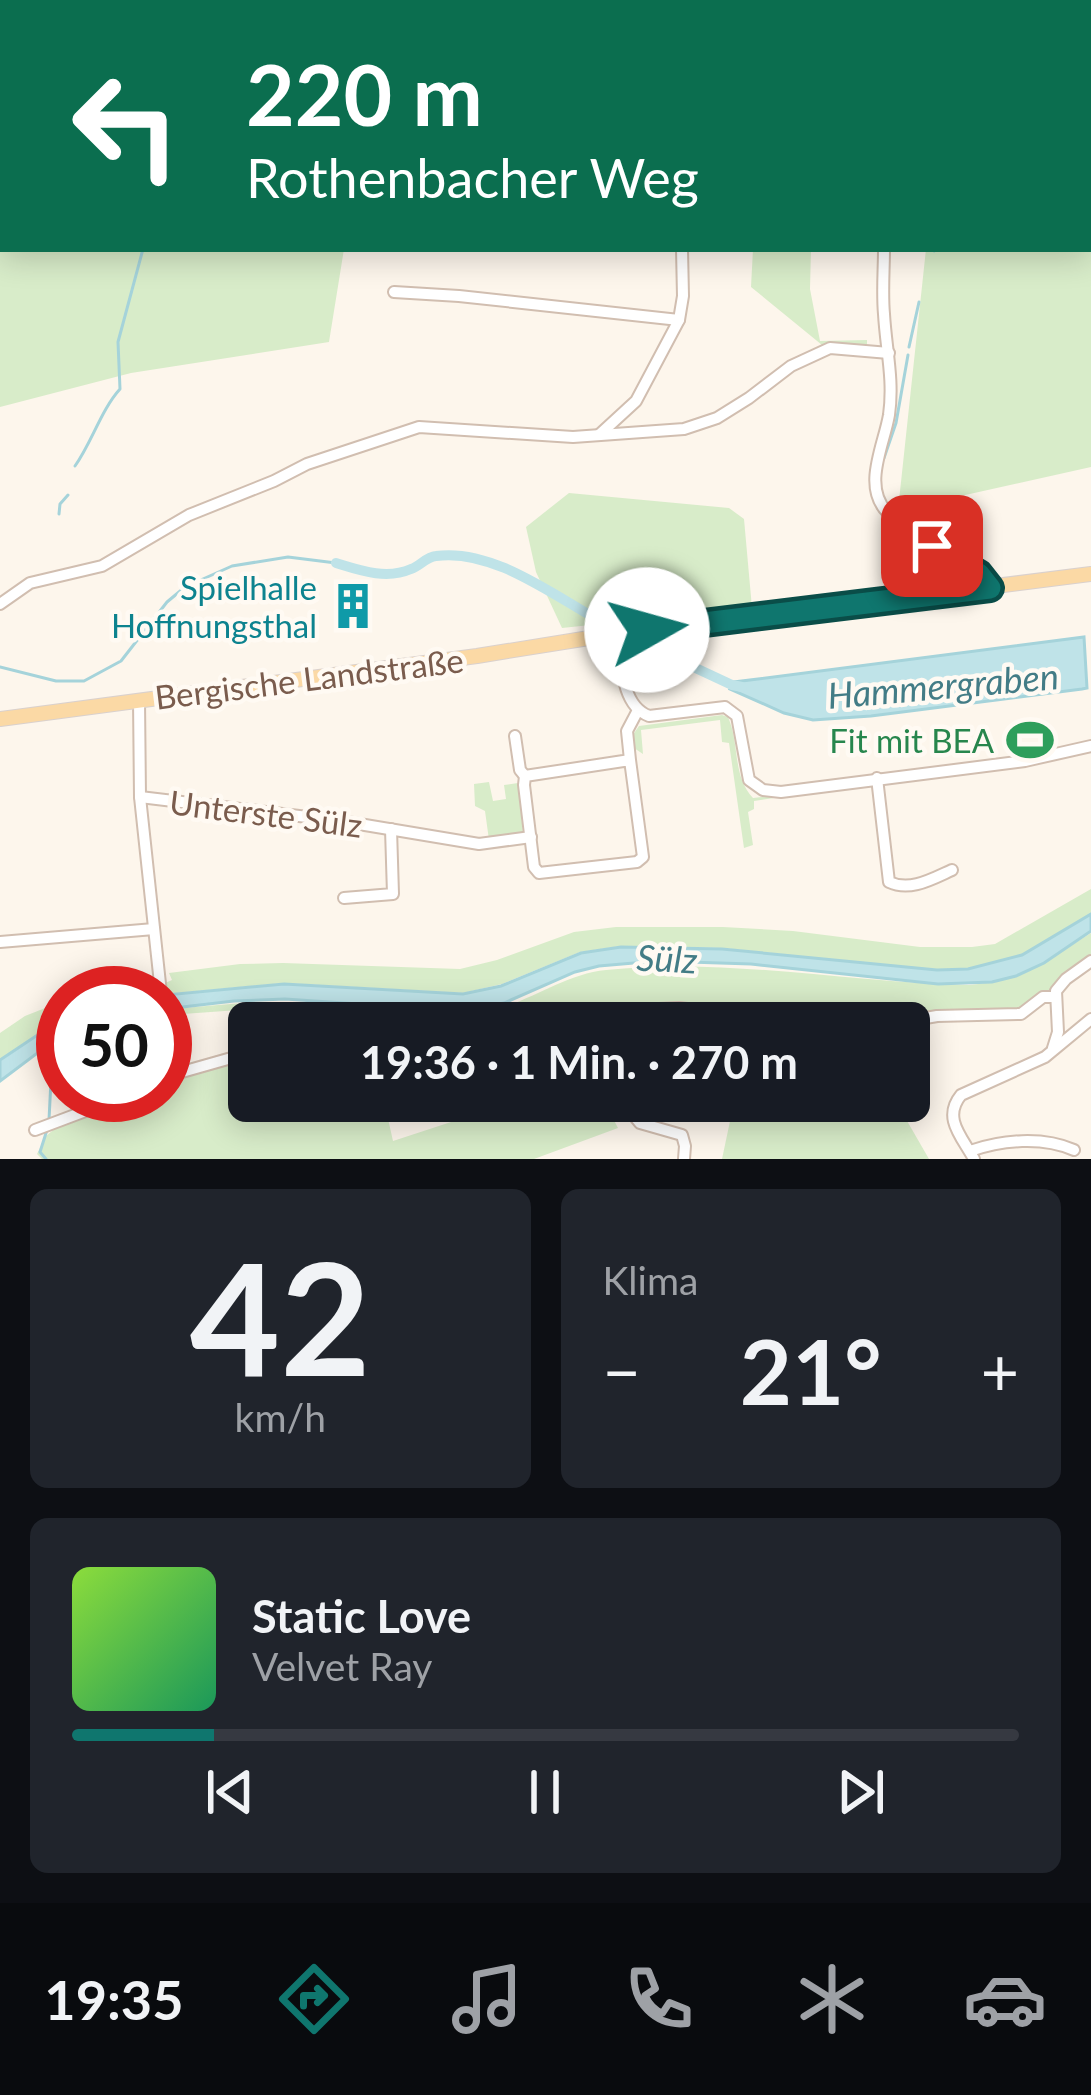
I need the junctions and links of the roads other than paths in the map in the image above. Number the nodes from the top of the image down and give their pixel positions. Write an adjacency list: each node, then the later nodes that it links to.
1 (682, 252): 4 (street)
2 (884, 252): 5 (street)
3 (394, 292): 4 (street)
4 (679, 320): 6 (street)
5 (889, 353): 6 (street); 8 (street)
6 (599, 435): 9 (street)
7 (1091, 574): 8 (main road, Bergische Landstraße)
8 (990, 588): 10 (main road, Bergische Landstraße)
9 (0, 604)
10 (618, 634): 11 (main road, Bergische Landstraße); 12 (street)
11 (139, 700): 13 (main road, Bergische Landstraße); 19 (street)
12 (637, 712): 16 (street); 18 (street)
13 (2, 713)
14 (515, 736): 17 (street)
15 (1091, 746): 18 (street)
16 (630, 760): 17 (street); 21 (street)
17 (525, 776): 21 (street)
18 (877, 778): 22 (street)
19 (140, 797): 20 (street, Unterste Sülz); 24 (street)
20 (391, 829): 21 (street, Unterste Sülz); 23 (street, Unterste Sülz)
21 (531, 837)
22 (952, 869)
23 (344, 898)
24 (154, 928): 25 (street); 27 (street)
25 (0, 942)
26 (1091, 961): 28 (street)
27 (157, 966)
28 (1055, 997): 29 (street); 31 (street)
29 (930, 1017)
30 (1091, 1019): 31 (street)
31 (1052, 1051): 38 (street)
32 (228, 1059): 33 (street)
33 (192, 1071)
34 (54, 1122): 36 (street)
35 (639, 1122): 39 (street)
36 (35, 1130)
37 (1075, 1150): 38 (street)
38 (972, 1155)
39 (684, 1159)

